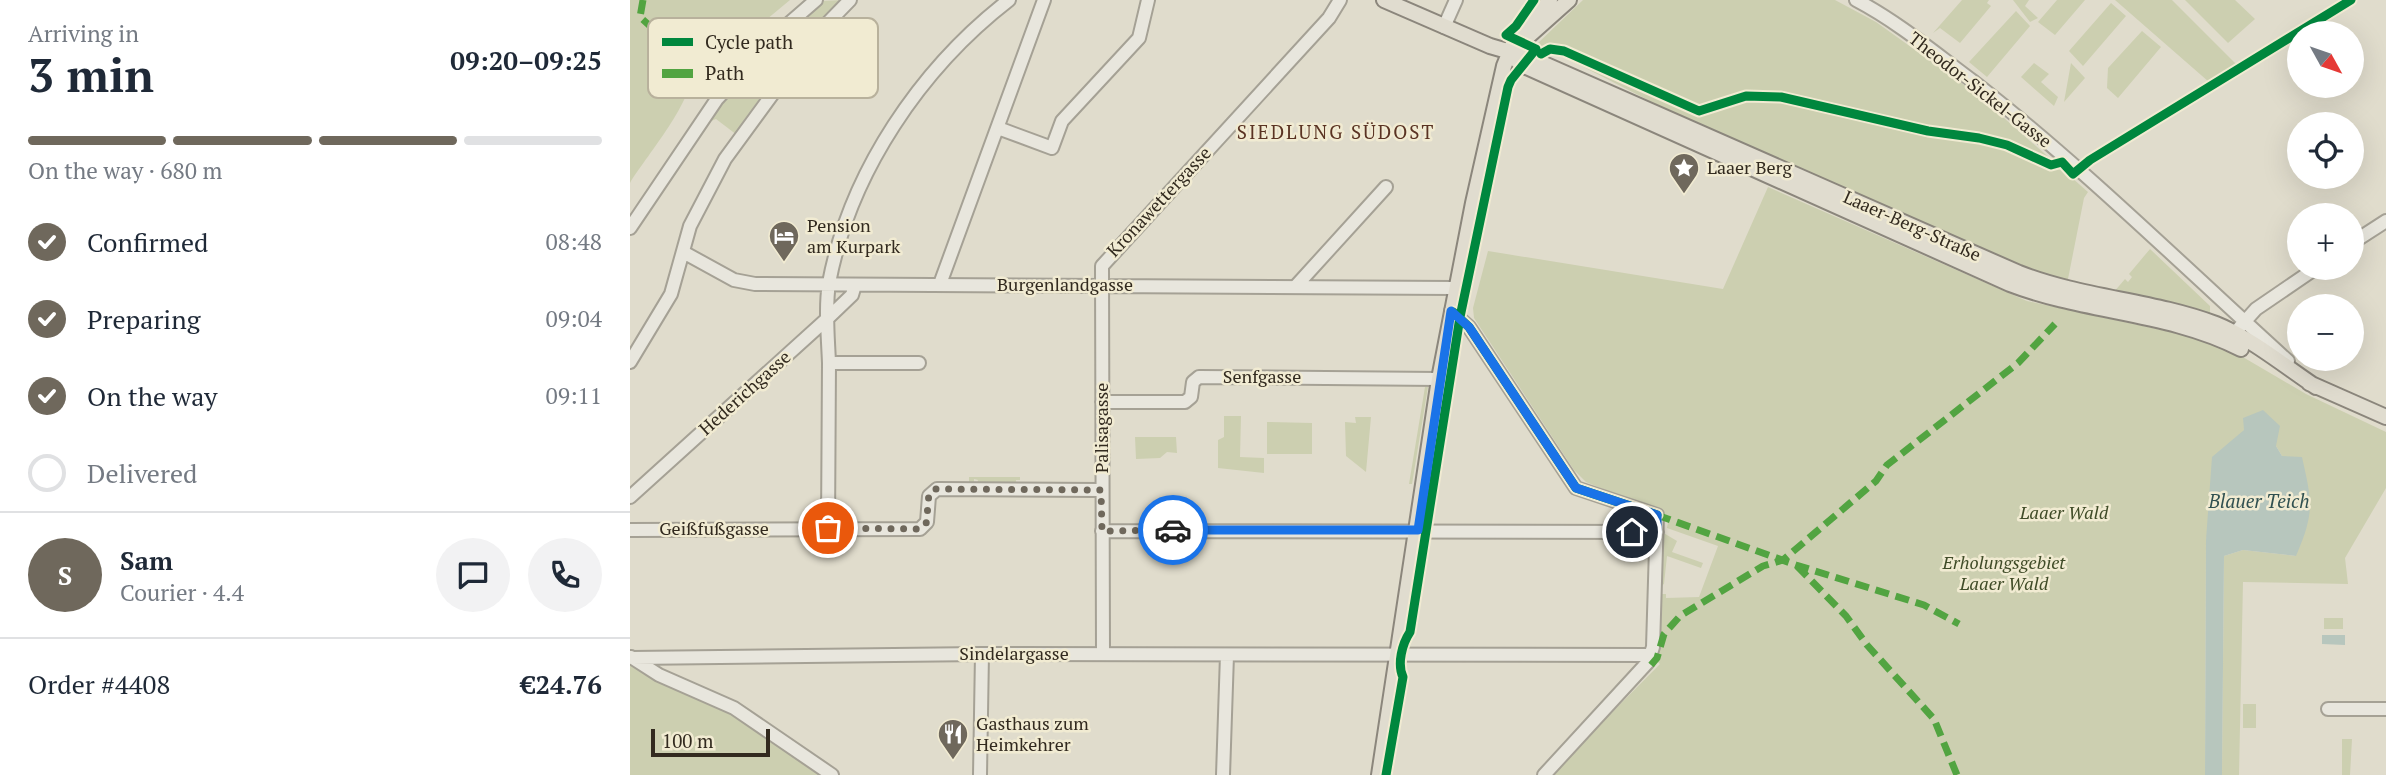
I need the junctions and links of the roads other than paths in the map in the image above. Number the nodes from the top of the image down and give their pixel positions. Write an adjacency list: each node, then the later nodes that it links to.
1 (816, 0): 12 (street)
2 (850, 0): 13 (street)
3 (1009, 0): 26 (street)
4 (1044, 0): 18 (street)
5 (1147, 0): 18 (street)
6 (1340, 0): 28 (street, Kronawettergasse)
7 (1384, 0): 14 (main road, Laaer-Berg-Straße)
8 (1456, 0): 14 (street)
9 (1549, 0): 15 (main road)
10 (1569, 0): 15 (main road)
11 (1864, 2): 31 (street, Theodor-Sickel-Gasse)
12 (795, 18)
13 (833, 18)
14 (1444, 27): 15 (main road, Laaer-Berg-Straße)
15 (1509, 53): 30 (main road); 35 (main road, Laaer-Berg-Straße)
16 (718, 98): 21 (street)
17 (770, 98): 23 (street)
18 (998, 128): 25 (street)
19 (1386, 187): 29 (street)
20 (2386, 221): 22 (street)
21 (630, 228)
22 (2364, 235)
23 (683, 252): 26 (street, Burgenlandgasse); 36 (street)
24 (2297, 280): 34 (street)
25 (940, 284): 27 (street, Burgenlandgasse); 28 (street, Burgenlandgasse)
26 (829, 285): 27 (street, Burgenlandgasse); 33 (street)
27 (855, 285): 33 (street, Hederichgasse)
28 (1103, 285): 29 (street, Burgenlandgasse); 41 (street, Palisagasse)
29 (1296, 286): 30 (street, Burgenlandgasse)
30 (1454, 288): 32 (main road)
31 (2222, 302): 34 (street, Theodor-Sickel-Gasse); 35 (street)
32 (1451, 311): 39 (main road); 49 (street)
33 (828, 318): 37 (street); 44 (street, Hederichgasse)
34 (2244, 321): 35 (street); 40 (street, Theodor-Sickel-Gasse)
35 (2228, 336): 40 (main road, Laaer-Berg-Straße)
36 (630, 362)
37 (829, 363): 38 (street); 45 (street)
38 (919, 363)
39 (1439, 379): 41 (street, Senfgasse); 47 (main road)
40 (2316, 387): 42 (main road, Laaer-Berg-Straße)
41 (1102, 402): 43 (street, Palisagasse)
42 (2386, 417)
43 (1101, 490): 45 (street, Geißfußgasse); 48 (street, Palisagasse)
44 (630, 497)
45 (828, 528): 46 (street, Geißfußgasse)
46 (630, 530)
47 (1422, 530): 48 (street); 49 (street); 54 (main road)
48 (1102, 531): 51 (street, Palisagasse)
49 (1657, 532): 53 (street)
50 (982, 654): 51 (street, Sindelargasse); 55 (street, Sindelargasse); 59 (street)
51 (1103, 654): 52 (street, Sindelargasse)
52 (1227, 655): 54 (street, Sindelargasse); 60 (street)
53 (1651, 655): 54 (street, Sindelargasse); 62 (street)
54 (1395, 656): 61 (main road)
55 (631, 657): 58 (street)
56 (2328, 709): 57 (street)
57 (2386, 709)
58 (832, 775)
59 (980, 775)
60 (1223, 775)
61 (1379, 775)
62 (1544, 775)

